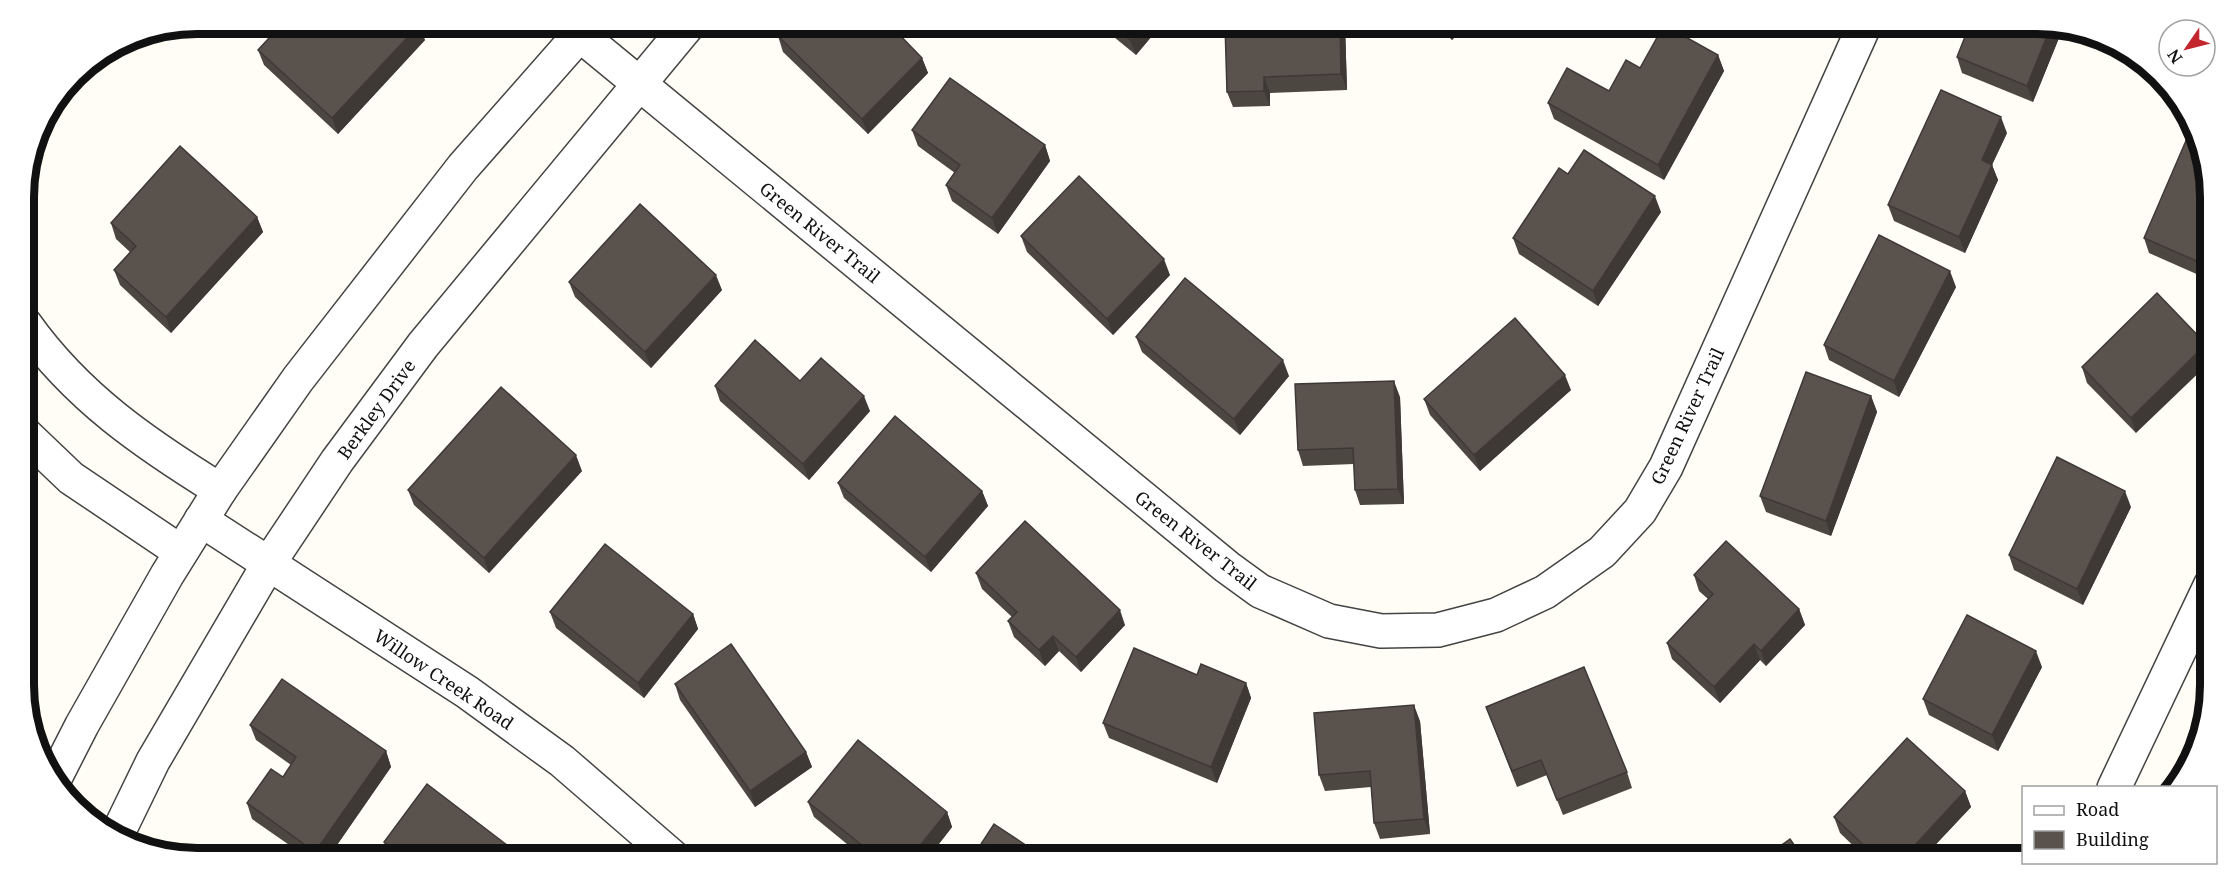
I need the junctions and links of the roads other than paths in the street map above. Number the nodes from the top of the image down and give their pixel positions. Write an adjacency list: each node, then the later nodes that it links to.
1 (581, 34): 8 (street)
2 (590, 34): 5 (street, Green River Trail)
3 (681, 34): 5 (street, Berkley Drive)
4 (1861, 34): 5 (street, Green River Trail)
5 (640, 84): 11 (street, Berkley Drive)
6 (35, 337): 8 (street)
7 (34, 443): 10 (street)
8 (220, 490): 9 (street)
9 (201, 520): 10 (street); 11 (street, Willow Creek Road)
10 (181, 552): 13 (street)
11 (269, 563): 15 (street, Berkley Drive); 16 (street, Willow Creek Road)
12 (2200, 607): 14 (street)
13 (59, 770)
14 (2115, 786)
15 (120, 828)
16 (662, 848)

